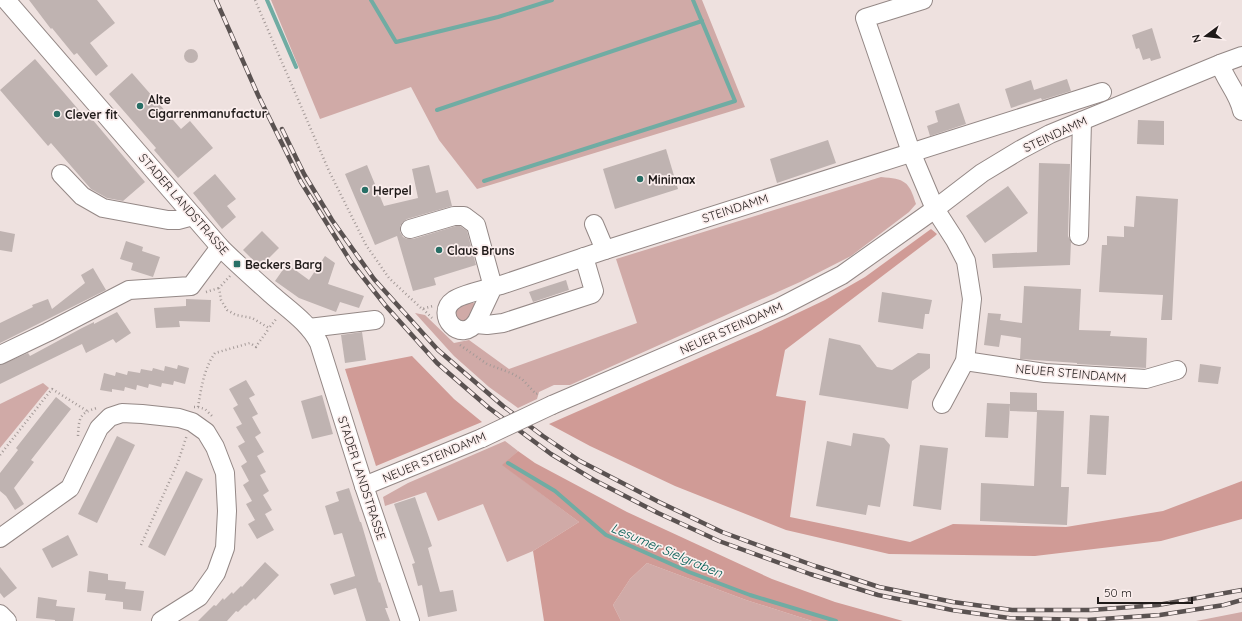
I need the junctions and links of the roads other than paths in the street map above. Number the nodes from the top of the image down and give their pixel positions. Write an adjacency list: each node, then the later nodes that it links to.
1 (6, 0): 11 (street, STADER LANDSTRASSE)
2 (923, 0): 8 (street)
3 (1242, 56): 4 (street, STEINDAMM)
4 (1220, 64): 6 (street); 7 (street, STEINDAMM)
5 (1102, 92): 8 (street, STEINDAMM)
6 (1242, 111)
7 (1082, 121): 10 (street, STEINDAMM); 14 (street)
8 (911, 152): 10 (street); 16 (street, STEINDAMM)
9 (61, 174): 11 (street)
10 (935, 209): 23 (street); 26 (street, NEUER STEINDAMM, bridge)
11 (193, 216): 15 (street, STADER LANDSTRASSE)
12 (594, 224): 16 (street)
13 (410, 229): 18 (street)
14 (1079, 236)
15 (220, 247): 21 (street, STADER LANDSTRASSE); 22 (street)
16 (605, 250): 17 (street, STEINDAMM)
17 (584, 257): 18 (street, STEINDAMM); 20 (street)
18 (493, 287): 20 (street); 20 (street, STEINDAMM)
19 (375, 320): 21 (street)
20 (476, 324)
21 (309, 328): 26 (street, STADER LANDSTRASSE)
22 (0, 355)
23 (965, 361): 24 (street, NEUER STEINDAMM); 25 (street)
24 (1177, 370)
25 (942, 404)
26 (364, 486): 31 (street, STADER LANDSTRASSE)
27 (0, 538): 30 (street)
28 (0, 614): 29 (street)
29 (7, 621)
30 (161, 621)
31 (410, 621)

